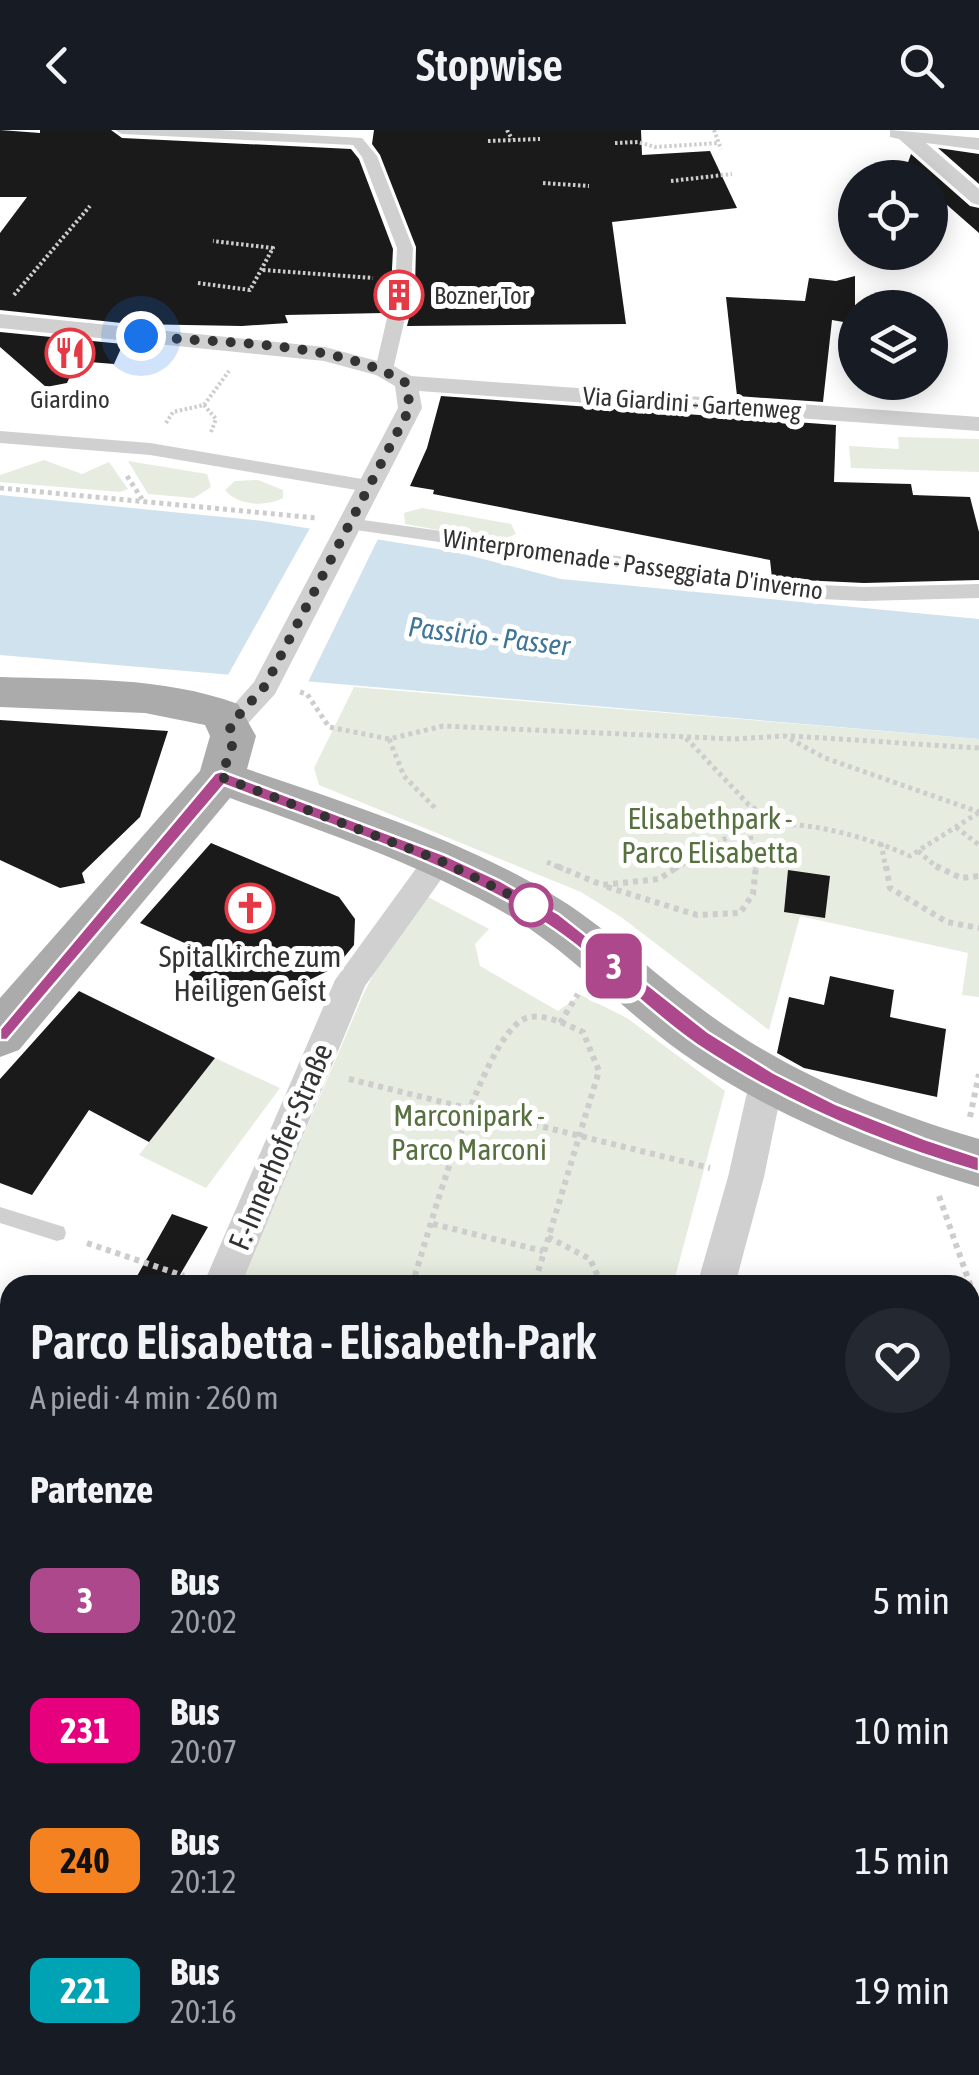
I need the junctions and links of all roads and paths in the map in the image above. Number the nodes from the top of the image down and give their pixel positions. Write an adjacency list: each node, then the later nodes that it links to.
1 (122, 130): 6 (street)
2 (508, 130): 7 (path)
3 (714, 130): 10 (path)
4 (882, 130): 5 (street)
5 (904, 134): 11 (street); 16 (street)
6 (358, 135): 21 (street)
7 (512, 139): 8 (path); 9 (path)
8 (540, 139)
9 (488, 142)
10 (615, 144)
11 (979, 144)
12 (732, 174): 13 (path)
13 (671, 181)
14 (544, 182): 15 (path)
15 (588, 186)
16 (979, 199)
17 (90, 206): 22 (path)
18 (213, 240): 19 (path)
19 (263, 270): 20 (path); 21 (path)
20 (198, 283)
21 (402, 290): 24 (street)
22 (13, 296)
23 (0, 322): 24 (street, Via Giardini - Gartenweg)
24 (395, 376): 26 (street, Via Giardini - Gartenweg); 29 (street)
25 (224, 379): 28 (path)
26 (979, 424)
27 (0, 437): 28 (street)
28 (150, 449): 29 (street)
29 (368, 486): 31 (street)
30 (0, 488): 31 (path)
31 (347, 526): 32 (street, Winterpromenade - Passeggiata D'inverno); 35 (street)
32 (979, 592)
33 (12, 693): 35 (main road)
34 (307, 694): 38 (path)
35 (230, 725): 40 (main road)
36 (785, 736): 37 (path); 39 (path); 41 (path)
37 (685, 737): 38 (path); 42 (path)
38 (389, 739): 45 (path)
39 (979, 748)
40 (221, 777): 45 (main road); 53 (main road)
41 (979, 812): 43 (path)
42 (777, 822): 44 (path); 46 (path)
43 (956, 827): 47 (path); 48 (path)
44 (749, 828): 51 (path); 51 (path)
45 (442, 837): 54 (main road); 67 (street, F.-Innerhofer-Straße)
46 (880, 842): 48 (path); 52 (path)
47 (979, 845)
48 (918, 851): 50 (path)
49 (532, 856): 51 (path)
50 (979, 876)
51 (602, 885)
52 (979, 928)
53 (0, 1035)
54 (767, 1078): 58 (main road); 71 (street)
55 (362, 1082): 56 (path)
56 (471, 1111): 57 (path); 57 (path); 62 (path)
57 (579, 1136): 60 (path); 64 (path)
58 (923, 1147): 59 (main road); 72 (path)
59 (979, 1163)
60 (706, 1166)
61 (0, 1214): 63 (lane)
62 (433, 1224): 65 (path); 68 (path)
63 (57, 1233): 66 (path)
64 (548, 1237): 65 (path); 70 (path)
65 (544, 1252): 69 (path)
66 (186, 1275)
67 (211, 1275)
68 (415, 1275)
69 (537, 1275)
70 (601, 1275)
71 (719, 1275)
72 (967, 1275)

